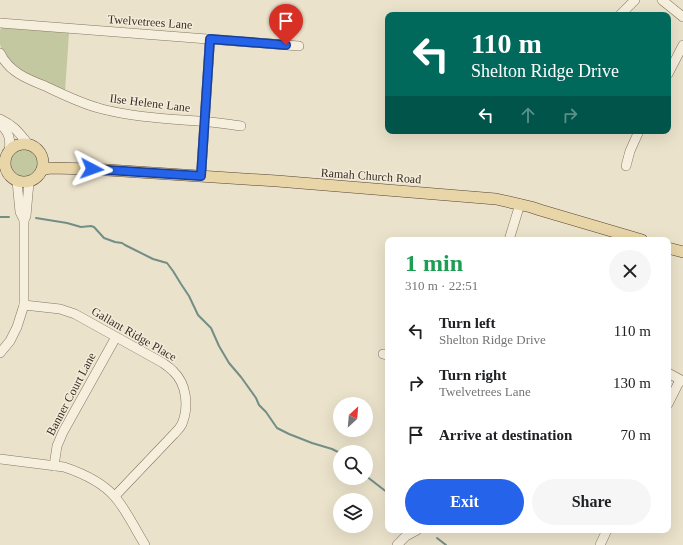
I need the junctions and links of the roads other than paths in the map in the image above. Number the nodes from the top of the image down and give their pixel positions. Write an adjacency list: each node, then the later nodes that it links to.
1 (635, 0): 3 (street)
2 (662, 0): 4 (street)
3 (623, 12)
4 (683, 16)
5 (0, 23): 6 (street, Twelvetrees Lane)
6 (210, 39): 8 (street, Twelvetrees Lane); 12 (street)
7 (683, 45): 10 (street)
8 (299, 46)
9 (0, 53): 12 (street, Ilse Helene Lane)
10 (671, 68)
11 (0, 119): 16 (street)
12 (204, 122): 14 (street, Ilse Helene Lane); 23 (street)
13 (0, 124): 17 (street)
14 (241, 126)
15 (638, 134): 20 (street)
16 (29, 145): 17 (main road); 18 (main road, Ramah Church Road)
17 (6, 153): 19 (main road)
18 (42, 157): 21 (main road, Ramah Church Road); 22 (main road)
19 (2, 166): 24 (main road)
20 (626, 166)
21 (92, 169): 22 (main road, Ramah Church Road); 23 (main road, Ramah Church Road)
22 (42, 170): 25 (main road)
23 (201, 176): 26 (main road, Ramah Church Road)
24 (17, 181): 25 (main road); 27 (street)
25 (29, 182): 27 (street)
26 (520, 204): 28 (street); 29 (main road, Ramah Church Road)
27 (24, 220): 32 (street)
28 (510, 237)
29 (632, 237)
30 (671, 249): 31 (main road)
31 (683, 252)
32 (24, 305): 33 (street, Gallant Ridge Place); 34 (street)
33 (116, 337): 39 (street, Banner Court Lane); 40 (street, Gallant Ridge Place)
34 (0, 353)
35 (671, 375): 36 (street)
36 (682, 381): 37 (street)
37 (671, 399)
38 (0, 459): 39 (street)
39 (54, 466): 40 (street)
40 (115, 496): 43 (street)
41 (412, 533): 44 (street)
42 (606, 533): 45 (street)
43 (145, 545)
44 (397, 545)
45 (600, 545)

